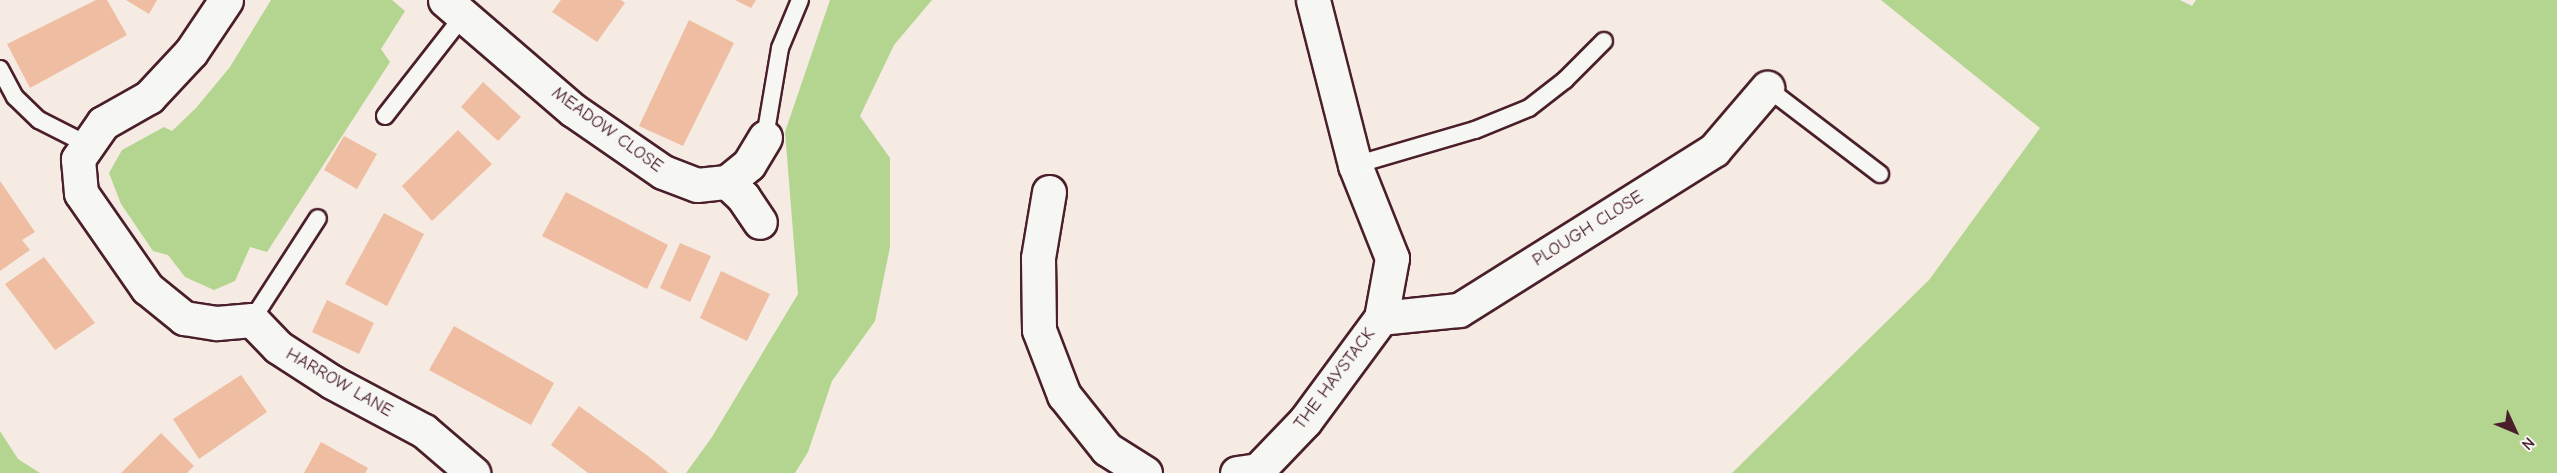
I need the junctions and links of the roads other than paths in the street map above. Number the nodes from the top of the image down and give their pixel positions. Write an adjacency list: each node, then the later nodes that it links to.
1 (226, 0): 10 (street)
2 (800, 0): 9 (lane)
3 (1313, 0): 11 (street, THE HAYSTACK)
4 (454, 8): 8 (lane); 13 (street, MEADOW CLOSE)
5 (1604, 41): 11 (lane)
6 (0, 69): 10 (lane)
7 (1767, 88): 12 (lane); 17 (street, PLOUGH CLOSE)
8 (385, 116)
9 (765, 137): 13 (street)
10 (88, 145): 18 (street)
11 (1354, 165): 17 (street, THE HAYSTACK)
12 (1880, 174)
13 (727, 182): 16 (street)
14 (1049, 192): 19 (street)
15 (318, 218): 18 (lane)
16 (760, 222)
17 (1381, 318): 21 (street, THE HAYSTACK)
18 (252, 320): 20 (street, HARROW LANE)
19 (1101, 461): 22 (street)
20 (457, 468)
21 (1251, 472)
22 (1145, 473)

